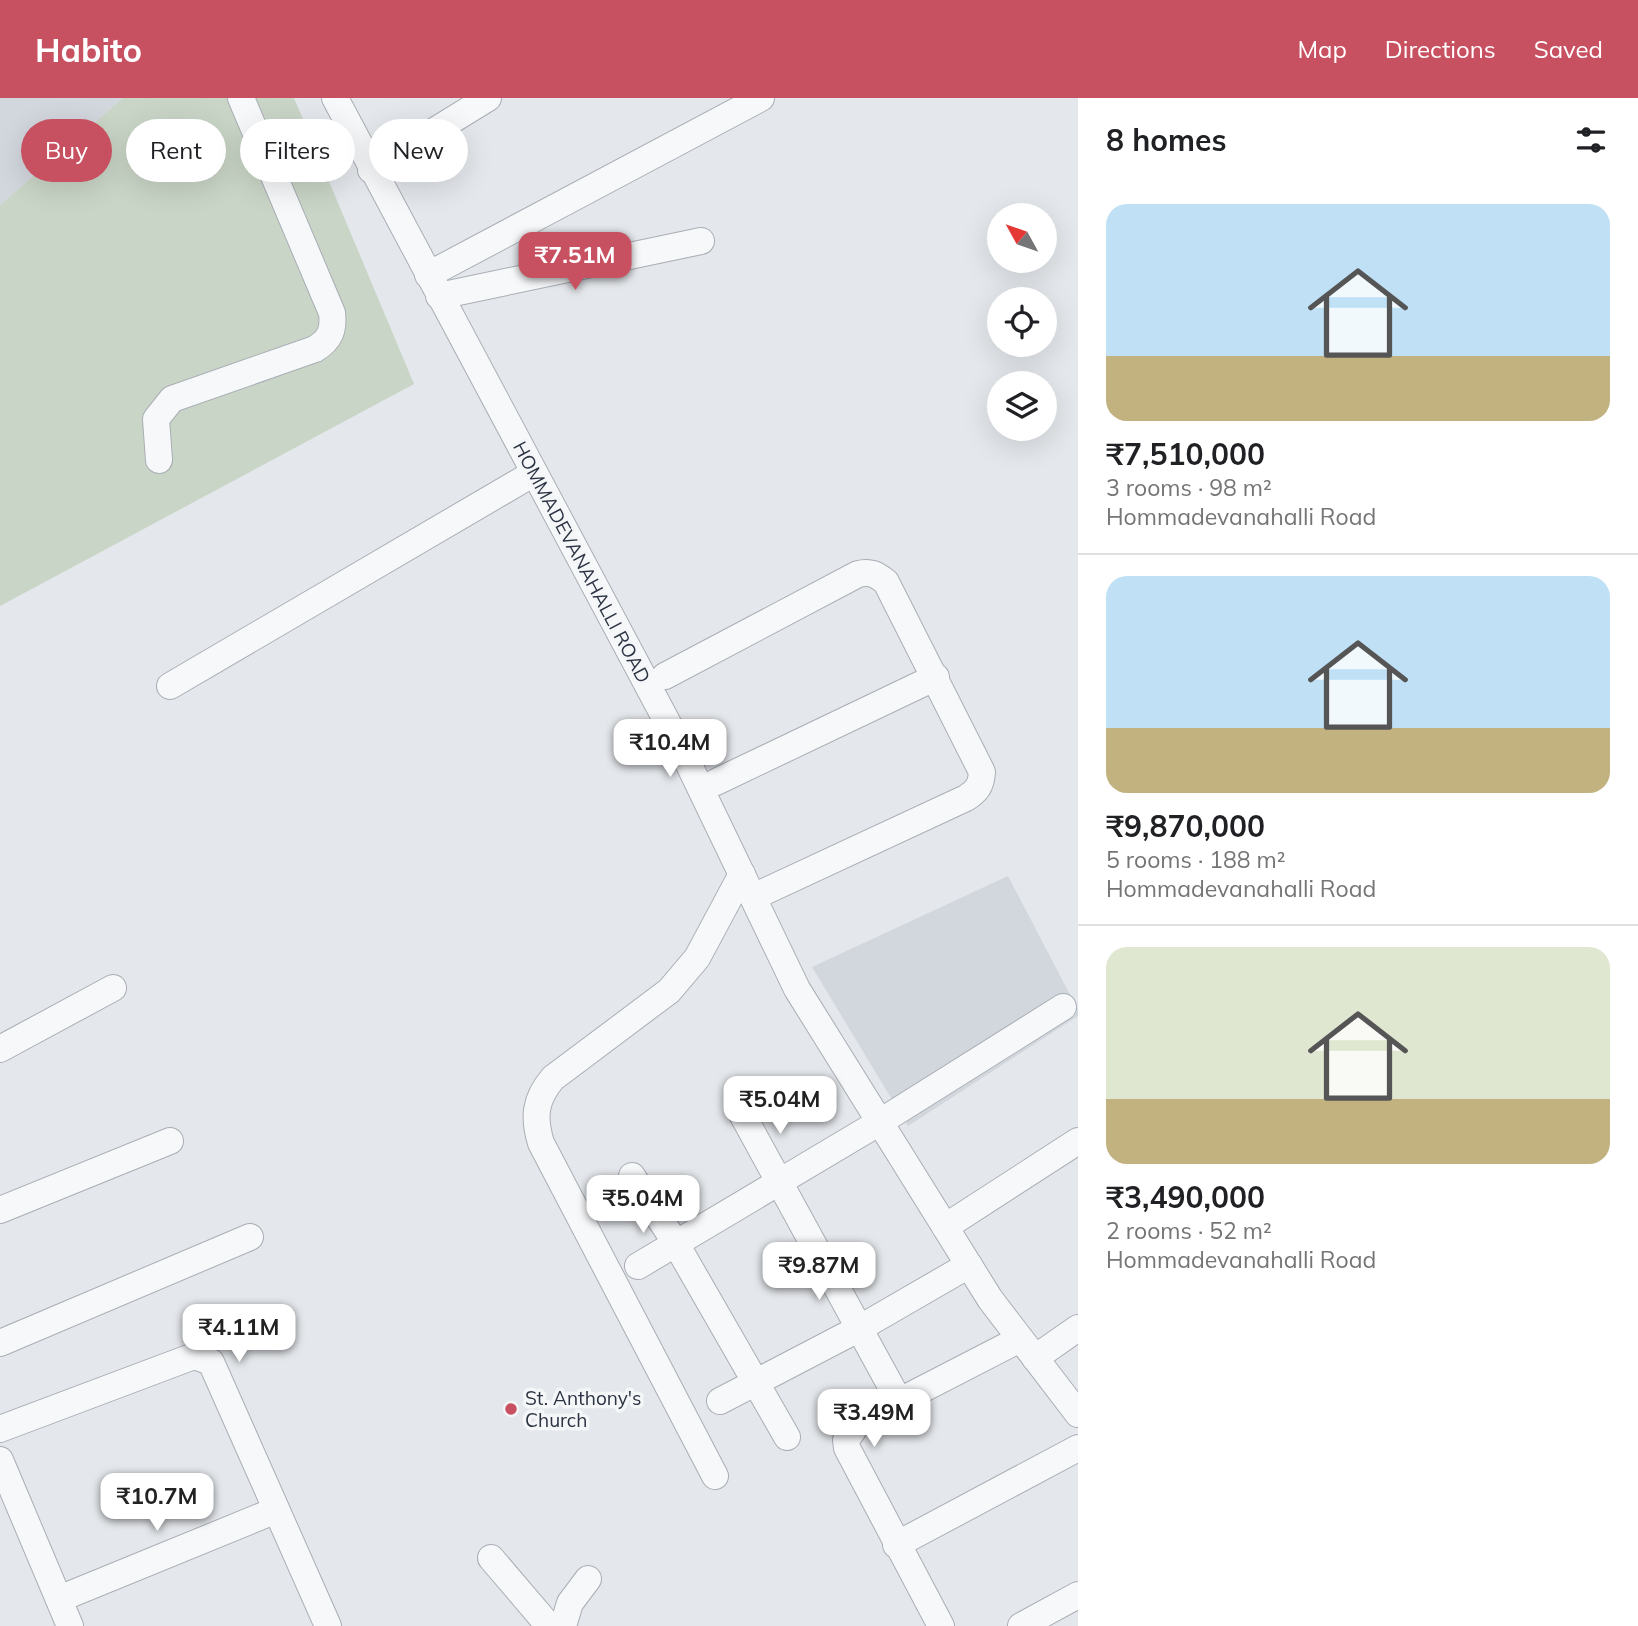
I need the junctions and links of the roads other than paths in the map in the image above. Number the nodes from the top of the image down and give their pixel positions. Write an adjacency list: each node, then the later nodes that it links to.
1 (241, 98): 10 (street)
2 (335, 98): 6 (street, HOMMADEVANAHALLI ROAD)
3 (488, 98): 5 (street)
4 (761, 98): 9 (street)
5 (454, 119)
6 (369, 166)
7 (377, 182): 9 (street, HOMMADEVANAHALLI ROAD)
8 (701, 242): 9 (street)
9 (433, 285): 11 (street, HOMMADEVANAHALLI ROAD)
10 (159, 460)
11 (534, 473): 14 (street); 16 (street, HOMMADEVANAHALLI ROAD)
12 (665, 676): 13 (street)
13 (936, 677): 15 (street); 16 (street)
14 (170, 686)
15 (716, 782)
16 (748, 886): 21 (street, HOMMADEVANAHALLI ROAD); 44 (street)
17 (113, 988): 19 (street)
18 (1063, 1007): 21 (street)
19 (0, 1049)
20 (741, 1112): 25 (street)
21 (880, 1122): 25 (street); 27 (street, HOMMADEVANAHALLI ROAD)
22 (170, 1141): 26 (street)
23 (1078, 1141): 27 (street)
24 (632, 1176): 29 (street)
25 (777, 1182): 29 (street); 32 (street)
26 (0, 1210)
27 (945, 1227): 30 (street, HOMMADEVANAHALLI ROAD)
28 (250, 1237): 34 (street)
29 (674, 1242): 31 (street); 36 (street)
30 (969, 1265): 32 (street); 35 (street, HOMMADEVANAHALLI ROAD)
31 (638, 1266)
32 (860, 1328): 36 (street); 38 (street)
33 (1078, 1328): 35 (street)
34 (0, 1343)
35 (1028, 1348): 38 (street); 39 (street, HOMMADEVANAHALLI ROAD)
36 (755, 1382): 37 (street); 41 (street)
37 (720, 1401)
38 (899, 1401): 46 (street)
39 (1078, 1414)
40 (0, 1429): 45 (street)
41 (787, 1437)
42 (1078, 1448): 46 (street)
43 (0, 1460): 50 (street)
44 (715, 1476)
45 (274, 1511): 50 (street); 52 (street)
46 (895, 1545): 55 (street)
47 (491, 1558): 53 (street)
48 (588, 1579): 54 (street)
49 (1078, 1595): 56 (street)
50 (59, 1599): 51 (street)
51 (70, 1626)
52 (328, 1626)
53 (549, 1626)
54 (563, 1626)
55 (941, 1626)
56 (1021, 1626)

